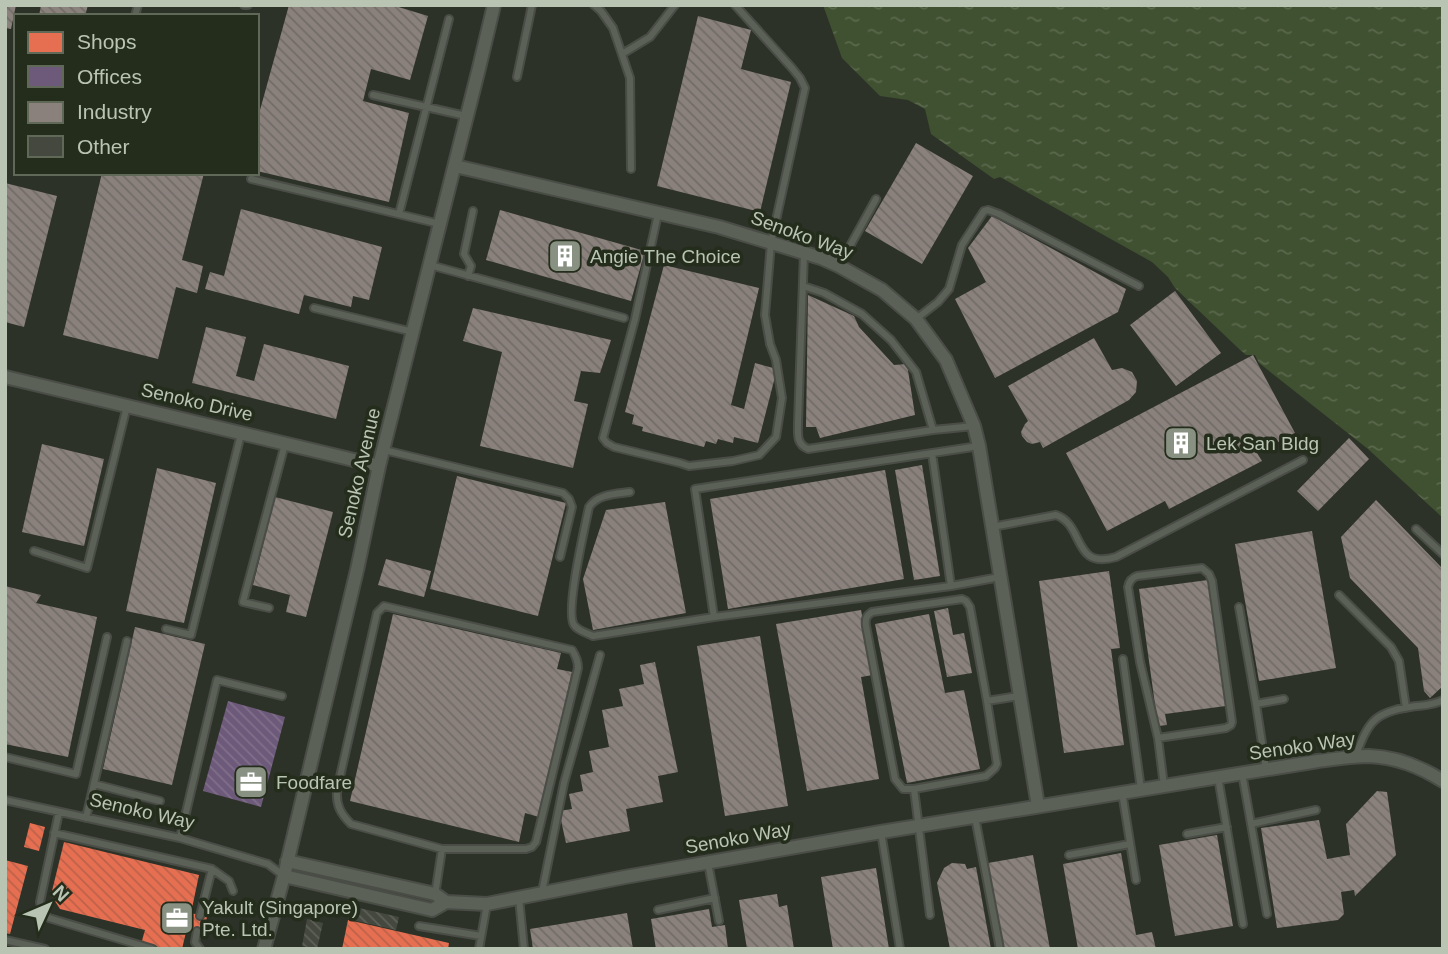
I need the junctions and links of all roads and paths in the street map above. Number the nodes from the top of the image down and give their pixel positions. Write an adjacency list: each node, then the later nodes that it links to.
1 (494, 5): 11 (street, Senoko Avenue)
2 (533, 5): 8 (lane)
3 (594, 5): 7 (lane)
4 (675, 5): 7 (lane)
5 (735, 5): 20 (lane)
6 (449, 19): 10 (lane)
7 (622, 54): 13 (lane)
8 (517, 78)
9 (373, 95): 10 (lane)
10 (427, 107): 11 (lane); 17 (lane)
11 (466, 116): 12 (street, Senoko Avenue)
12 (454, 166): 18 (street, Senoko Way); 19 (street, Senoko Avenue)
13 (631, 170)
14 (251, 179): 17 (lane)
15 (876, 199): 23 (lane)
16 (473, 211): 24 (lane)
17 (399, 214): 19 (lane)
18 (658, 214): 20 (street, Senoko Way); 20 (lane)
19 (440, 223): 22 (street, Senoko Avenue)
20 (771, 243): 21 (street, Senoko Way)
21 (804, 253): 23 (street, Senoko Way); 25 (lane)
22 (430, 265): 24 (lane); 30 (street, Senoko Avenue)
23 (839, 265): 29 (street, Senoko Way)
24 (468, 276): 28 (lane)
25 (803, 286): 34 (lane); 34 (lane)
26 (1139, 286): 29 (lane)
27 (314, 308): 30 (lane)
28 (624, 318)
29 (916, 319): 33 (street, Senoko Way)
30 (413, 331): 38 (street, Senoko Avenue)
31 (5, 377): 32 (street, Senoko Drive)
32 (128, 405): 35 (street, Senoko Drive); 45 (lane)
33 (974, 426): 34 (lane); 37 (street, Senoko Way)
34 (933, 430)
35 (241, 433): 36 (street, Senoko Drive); 54 (lane)
36 (285, 443): 41 (street, Senoko Drive); 52 (lane)
37 (979, 446): 39 (lane); 43 (street, Senoko Way)
38 (384, 450): 41 (street, Senoko Avenue); 47 (lane)
39 (932, 453): 49 (lane); 53 (lane)
40 (1303, 460): 43 (lane)
41 (379, 466): 95 (street, Senoko Avenue)
42 (630, 492): 53 (lane)
43 (992, 527): 48 (street, Senoko Way)
44 (1416, 529): 46 (lane)
45 (34, 551)
46 (1443, 554)
47 (560, 556)
48 (1000, 577): 49 (lane); 60 (street, Senoko Way)
49 (951, 586): 53 (lane)
50 (1339, 595): 65 (lane)
51 (1239, 607): 64 (lane)
52 (269, 608)
53 (714, 617)
54 (166, 629)
55 (107, 637): 67 (lane)
56 (127, 641): 73 (lane)
57 (600, 655): 102 (lane)
58 (1123, 659): 76 (lane)
59 (282, 696): 91 (lane)
60 (1019, 696): 63 (lane); 80 (street, Senoko Way)
61 (1284, 699): 64 (lane)
62 (1443, 700): 65 (lane)
63 (987, 701): 75 (lane); 75 (lane)
64 (1256, 704): 69 (lane)
65 (1406, 708): 68 (lane)
66 (1158, 737): 66 (lane); 74 (lane)
67 (5, 757)
68 (1356, 757): 69 (street, Senoko Way); 72 (street, Senoko Way)
69 (1266, 769): 70 (street, Senoko Way)
70 (1241, 773): 71 (street, Senoko Way); 85 (lane)
71 (1218, 777): 74 (street, Senoko Way); 87 (lane)
72 (1443, 781)
73 (94, 784): 79 (lane); 84 (lane)
74 (1164, 786): 76 (street, Senoko Way)
75 (915, 789): 86 (lane)
76 (1141, 789): 77 (street, Senoko Way)
77 (1122, 793): 80 (street, Senoko Way); 92 (lane)
78 (5, 800): 82 (lane, Senoko Way)
79 (160, 801)
80 (1038, 806): 83 (street, Senoko Way)
81 (1316, 810): 85 (lane)
82 (59, 812): 84 (lane, Senoko Way); 89 (lane)
83 (975, 817): 86 (street, Senoko Way); 124 (lane)
84 (86, 818): 91 (lane, Senoko Way)
85 (1251, 824): 108 (lane)
86 (919, 826): 88 (street, Senoko Way); 109 (lane)
87 (1227, 827): 90 (lane); 112 (lane)
88 (881, 832): 96 (street, Senoko Way); 123 (lane)
89 (54, 833): 98 (lane); 118 (lane)
90 (1187, 834)
91 (180, 838): 97 (lane, Senoko Way)
92 (1130, 844): 94 (lane); 100 (lane)
93 (442, 849): 93 (lane); 103 (lane)
94 (1069, 855)
95 (287, 861): 97 (lane, Senoko Way); 99 (street, Senoko Avenue); 103 (street, Senoko Way)
96 (708, 863): 102 (street, Senoko Way); 105 (lane)
97 (268, 864): 99 (lane, Senoko Way)
98 (212, 869): 101 (lane); 110 (lane)
99 (284, 876): 103 (street, Senoko Way); 120 (street, Senoko Avenue)
100 (1136, 880)
101 (233, 891)
102 (542, 894): 104 (street, Senoko Way)
103 (440, 898): 106 (street, Senoko Way)
104 (519, 898): 106 (street, Senoko Way); 122 (lane)
105 (715, 898): 107 (lane); 111 (lane)
106 (487, 904): 115 (lane)
107 (658, 910)
108 (1267, 914)
109 (930, 915)
110 (200, 916)
111 (719, 921)
112 (1243, 924)
113 (419, 926): 115 (lane)
114 (197, 931): 119 (lane)
115 (481, 936): 121 (lane)
116 (5, 940): 117 (lane)
117 (45, 949)
118 (153, 949)
119 (200, 949)
120 (264, 949)
121 (479, 949)
122 (524, 949)
123 (900, 949)
124 (1000, 949)

